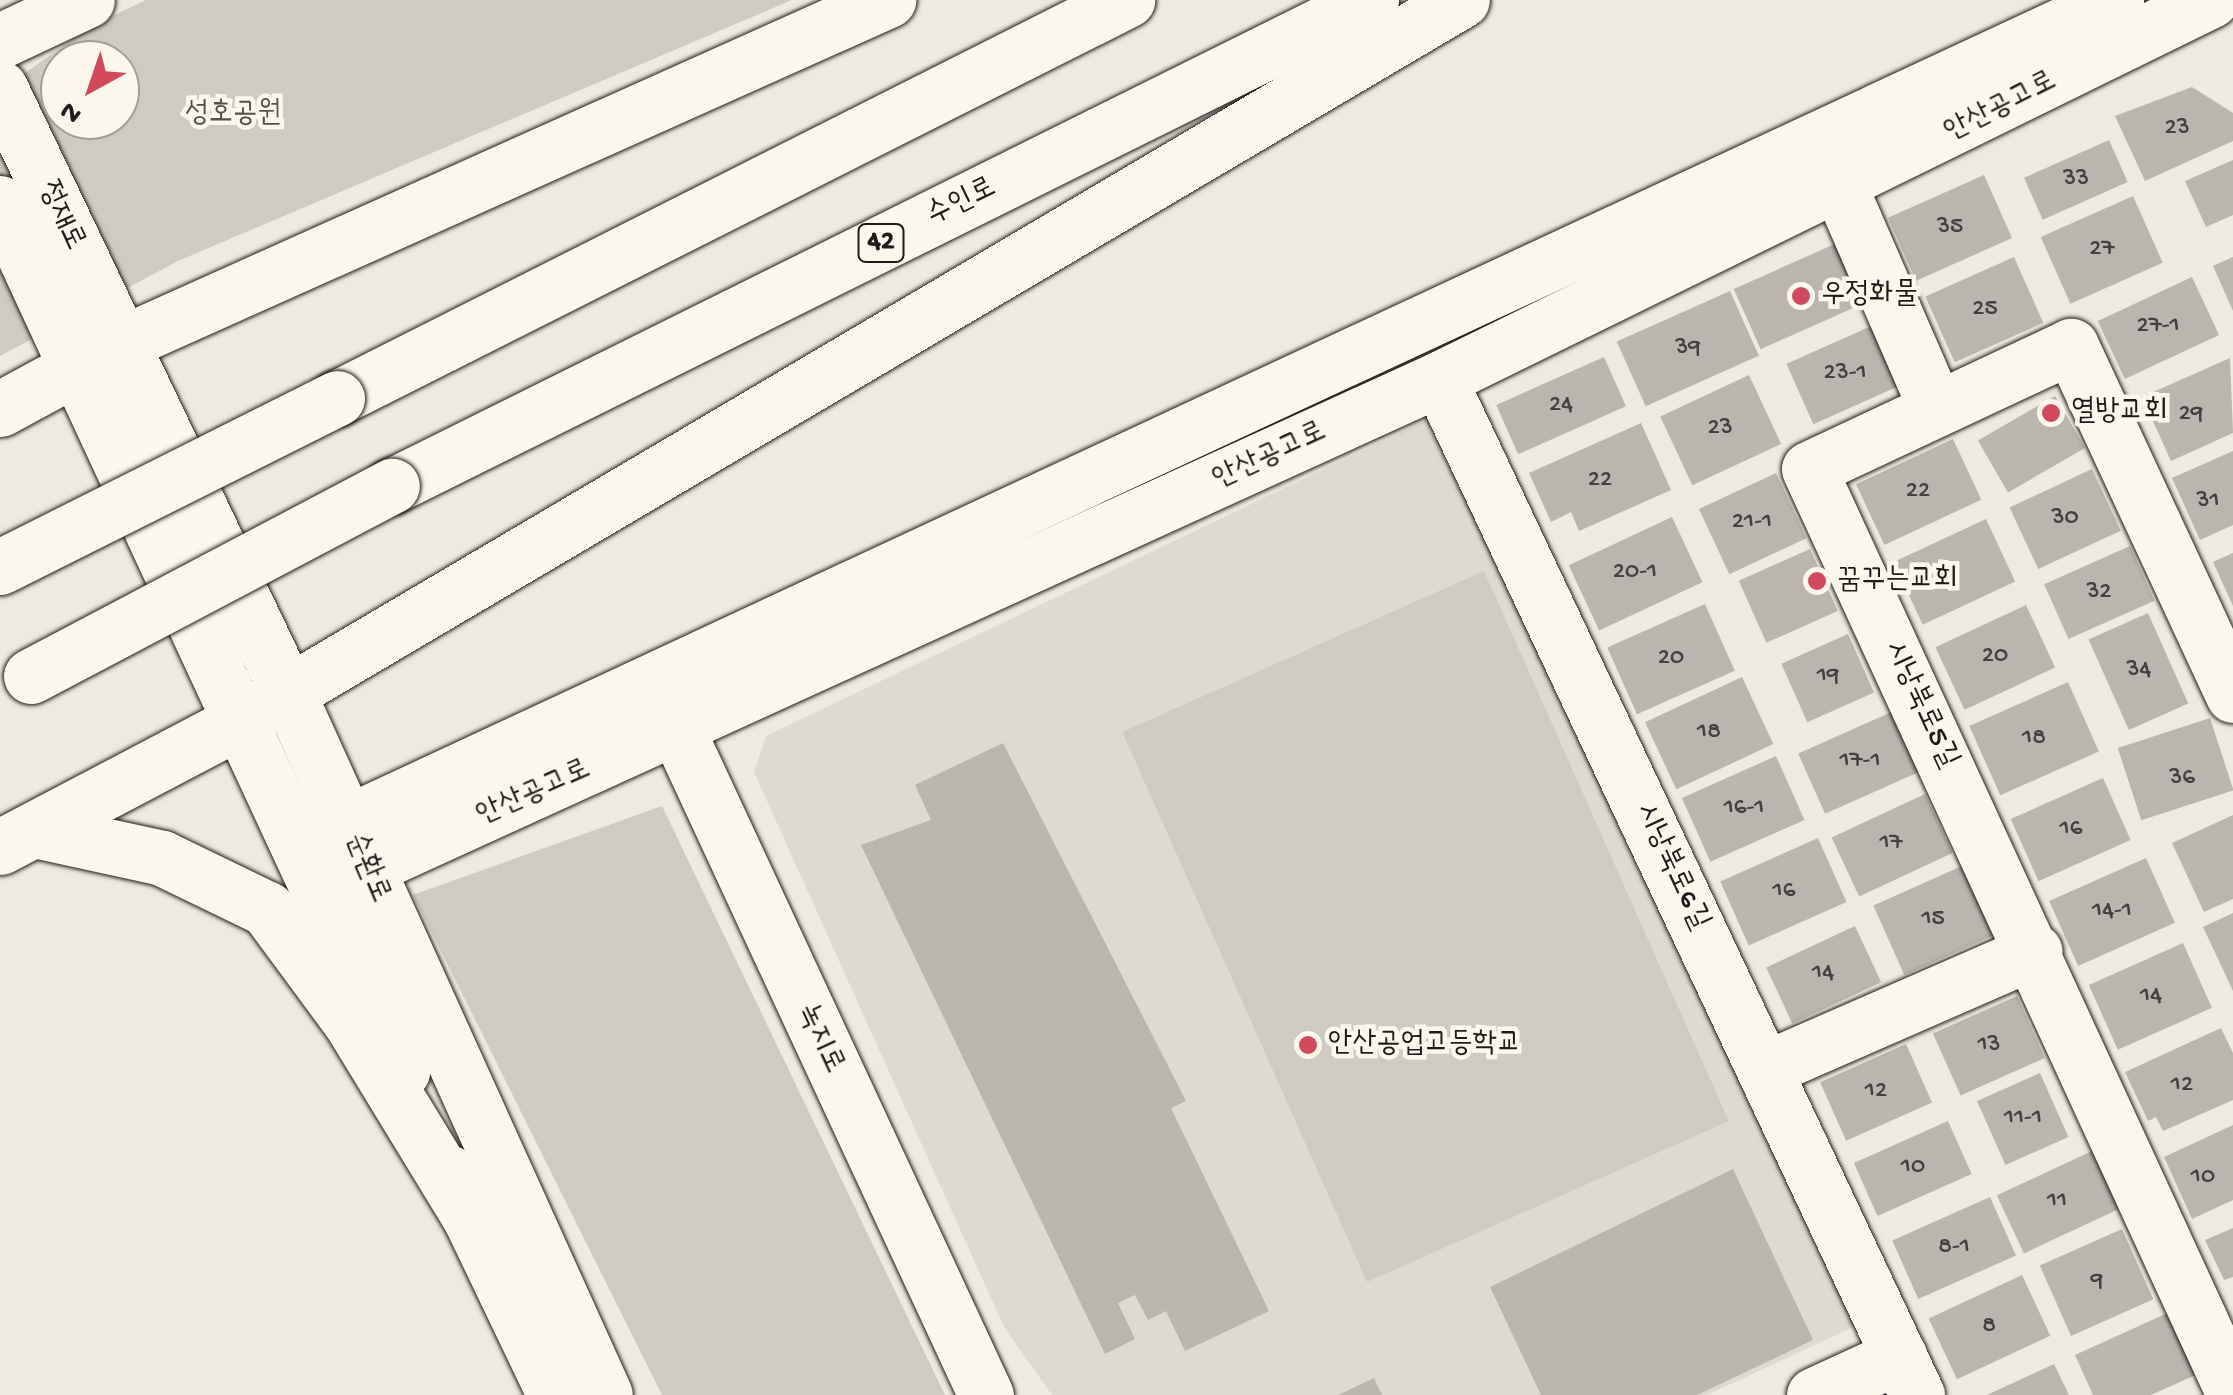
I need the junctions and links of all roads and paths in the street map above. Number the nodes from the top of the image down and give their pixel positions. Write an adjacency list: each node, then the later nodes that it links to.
1 (87, 0): 8 (street)
2 (888, 0): 12 (street)
3 (1127, 0): 16 (street, bridge)
4 (1370, 0): 17 (street, 수인로 / 42, bridge)
5 (1462, 0): 18 (street)
6 (2116, 0): 20 (street, 안산공고로)
7 (2211, 0): 10 (street, 안산공고로)
8 (0, 42)
9 (0, 88): 12 (street, 정재로)
10 (1840, 190): 13 (street, 안산공고로); 14 (street)
11 (0, 202): 12 (street, 정재로)
12 (97, 355): 15 (street); 18 (street, 순환로); 21 (street, 순환로)
13 (1438, 380): 20 (street, 안산공고로); 25 (street, 시낭북로6길)
14 (1935, 406): 19 (street, 시낭북로5길); 24 (street, 시낭북로5길)
15 (0, 410)
16 (0, 567)
17 (16, 684)
18 (287, 691): 21 (street); 23 (street, 순환로)
19 (2233, 694)
20 (666, 705): 23 (street, 안산공고로); 31 (street, 녹지로)
21 (238, 722): 22 (street); 23 (street, 순환로)
22 (22, 839): 26 (street)
23 (332, 857): 26 (street, 순환로); 30 (street, 순환로)
24 (2034, 951): 25 (street); 28 (street, 시낭북로5길)
25 (1767, 1068): 27 (street, 시낭북로6길)
26 (469, 1216): 29 (street, 순환로)
27 (1908, 1376): 32 (street, 시낭북로6길)
28 (2233, 1392)
29 (555, 1395)
30 (605, 1395)
31 (986, 1395)
32 (1814, 1395)

